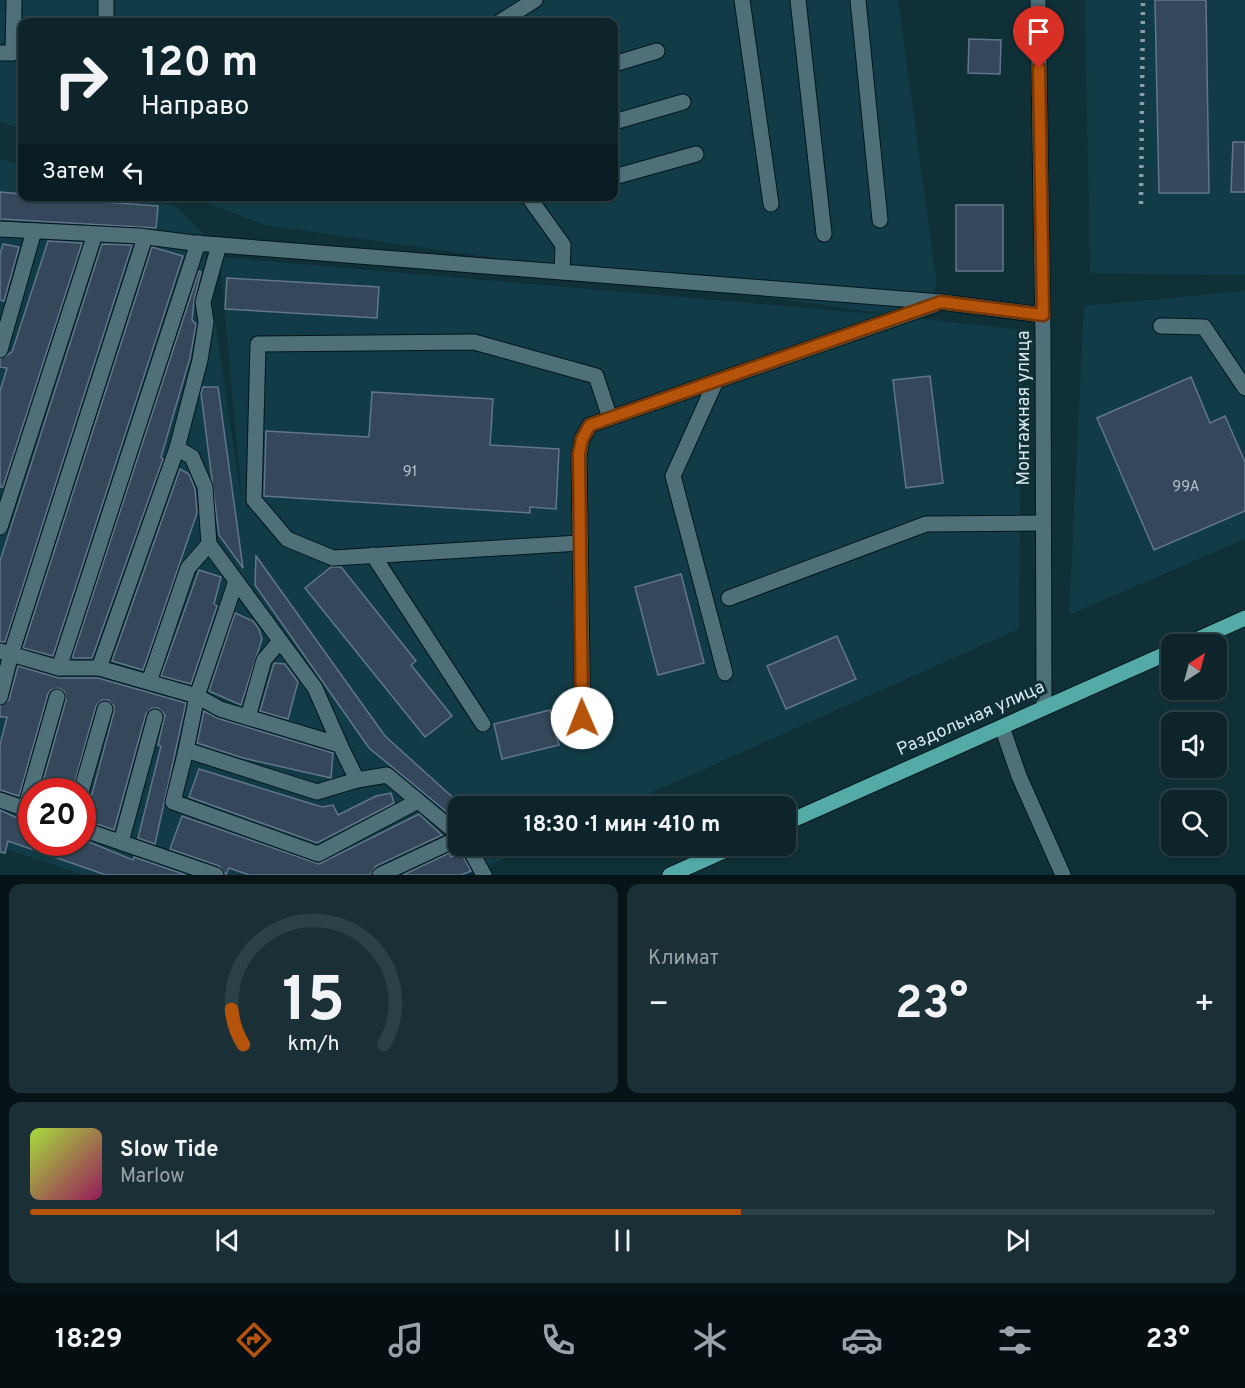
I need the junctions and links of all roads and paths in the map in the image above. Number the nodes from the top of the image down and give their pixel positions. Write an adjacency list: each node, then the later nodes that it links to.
1 (14, 0): 11 (street)
2 (106, 0): 8 (street)
3 (535, 0): 9 (street)
4 (742, 0): 18 (street)
5 (798, 0): 23 (street)
6 (858, 0): 19 (street)
7 (1038, 0): 29 (street, Монтажная улица)
8 (106, 18)
9 (506, 18)
10 (657, 51): 12 (street)
11 (0, 53)
12 (618, 63)
13 (683, 102): 14 (street)
14 (618, 121)
15 (696, 154): 16 (street)
16 (618, 176)
17 (530, 201): 27 (street)
18 (771, 204)
19 (879, 220)
20 (0, 229): 21 (street)
21 (34, 231): 22 (street); 31 (street)
22 (95, 234): 24 (street); 36 (street)
23 (824, 234)
24 (145, 237): 25 (street); 47 (street)
25 (198, 243): 26 (street); 49 (street)
26 (219, 245): 27 (street); 35 (street)
27 (562, 272): 28 (street)
28 (941, 302): 29 (street); 32 (street)
29 (1043, 315): 37 (street, Монтажная улица)
30 (1161, 326): 33 (street)
31 (0, 350)
32 (716, 381): 34 (street); 51 (street)
33 (1245, 388)
34 (610, 418): 39 (street); 41 (street)
35 (177, 448): 40 (street); 50 (street)
36 (5, 495): 38 (street)
37 (1043, 523): 43 (street); 56 (street, Монтажная улица)
38 (0, 527)
39 (580, 543): 41 (street); 62 (street)
40 (209, 544): 42 (street); 52 (street)
41 (373, 555): 60 (street)
42 (236, 581): 46 (street); 54 (street)
43 (729, 598)
44 (1245, 618): 45 (main road)
45 (1209, 634)
46 (280, 641): 59 (street); 63 (street)
47 (5, 653): 49 (street); 53 (street)
48 (1161, 656): 56 (main road, Раздольная улица)
49 (59, 668): 50 (street)
50 (99, 668): 52 (street)
51 (725, 673)
52 (149, 682): 54 (street)
53 (0, 696)
54 (197, 696): 59 (street); 64 (street)
55 (57, 697): 65 (street)
56 (1044, 708): 61 (main road, Раздольная улица)
57 (105, 709): 66 (street)
58 (155, 717): 75 (street)
59 (248, 717): 63 (street)
60 (483, 724)
61 (1002, 727): 71 (main road, Раздольная улица); 82 (street)
62 (583, 739)
63 (340, 745): 67 (street)
64 (186, 750): 67 (street); 69 (street)
65 (36, 778)
66 (85, 778)
67 (357, 780): 69 (street)
68 (0, 800): 70 (street)
69 (418, 801): 72 (street)
70 (18, 806)
71 (796, 819)
72 (448, 827)
73 (96, 834): 75 (street)
74 (448, 841): 79 (street)
75 (121, 842): 78 (street)
76 (474, 856): 80 (street)
77 (713, 856): 81 (main road)
78 (216, 875)
79 (380, 875)
80 (484, 875)
81 (670, 875)
82 (1063, 875)

